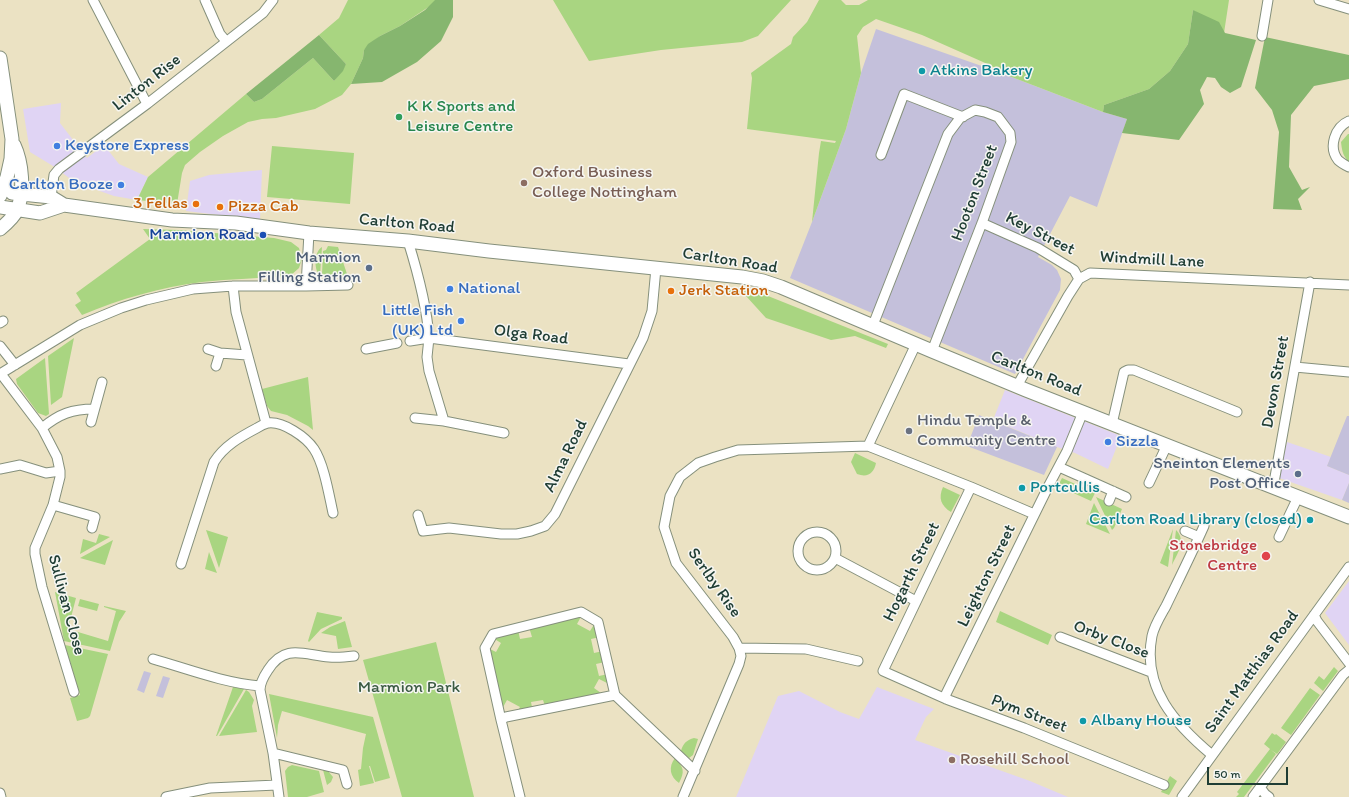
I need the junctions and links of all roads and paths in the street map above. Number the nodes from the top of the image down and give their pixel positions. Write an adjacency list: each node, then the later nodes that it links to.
1 (93, 0): 10 (street)
2 (205, 0): 8 (street)
3 (273, 0): 8 (street, Linton Rise)
4 (1268, 0): 7 (street)
5 (1319, 0): 6 (street)
6 (1349, 9)
7 (1262, 36)
8 (226, 41): 10 (street, Linton Rise)
9 (0, 58): 13 (main road)
10 (147, 104): 18 (street, Linton Rise)
11 (963, 117): 14 (street); 22 (street, Hooton Street); 33 (street, Hooton Street)
12 (1349, 121): 15 (street)
13 (12, 139): 16 (main road); 17 (main road)
14 (881, 155)
15 (1349, 167)
16 (1, 193): 17 (main road, Carlton Road)
17 (21, 193): 18 (main road, Carlton Road); 21 (main road)
18 (51, 197): 19 (main road, Carlton Road)
19 (64, 205): 21 (main road, Carlton Road); 24 (main road, Carlton Road)
20 (0, 207): 21 (main road, Carlton Road)
21 (17, 210): 23 (main road)
22 (982, 223): 27 (street, Key Street); 41 (street, Hooton Street)
23 (0, 229)
24 (309, 233): 25 (main road, Carlton Road); 32 (street)
25 (408, 241): 26 (main road, Carlton Road); 34 (street)
26 (656, 268): 33 (main road, Carlton Road); 44 (street, Alma Road)
27 (1079, 278): 28 (street, Windmill Lane); 51 (street, Windmill Lane)
28 (1310, 282): 30 (street, Windmill Lane); 47 (street, Devon Street)
29 (348, 285): 32 (street)
30 (1349, 285)
31 (233, 286): 32 (street); 43 (street); 45 (street)
32 (306, 286)
33 (873, 325): 37 (main road, Carlton Road)
34 (429, 338): 35 (street, Olga Road); 44 (street, Olga Road); 56 (street)
35 (410, 341)
36 (397, 343): 40 (street)
37 (916, 344): 41 (main road, Carlton Road); 63 (street)
38 (0, 346): 45 (street)
39 (208, 349): 42 (street)
40 (366, 349)
41 (932, 351): 51 (main road, Carlton Road)
42 (220, 353): 43 (street); 46 (street)
43 (247, 355): 58 (street)
44 (629, 364): 77 (street, Alma Road)
45 (15, 365): 49 (street)
46 (216, 366)
47 (1295, 367): 48 (street); 69 (street, Devon Street)
48 (1349, 372)
49 (0, 374): 60 (street, Sullivan Close)
50 (102, 382): 52 (street)
51 (1017, 386): 53 (main road, Carlton Road)
52 (94, 409): 57 (street); 60 (street)
53 (1083, 412): 59 (main road, Carlton Road); 64 (street, Leighton Street)
54 (1237, 412): 59 (street)
55 (415, 418): 56 (street)
56 (444, 421): 61 (street)
57 (91, 422)
58 (266, 423): 75 (street); 85 (street)
59 (1112, 424): 62 (main road, Carlton Road)
60 (42, 428): 66 (street, Sullivan Close)
61 (504, 433)
62 (1167, 445): 67 (street); 69 (main road, Carlton Road)
63 (868, 446): 68 (street); 90 (street, Serlby Rise)
64 (1059, 467): 70 (street); 76 (street, Leighton Street)
65 (0, 470): 66 (street)
66 (60, 471): 74 (street, Sullivan Close)
67 (1149, 483)
68 (971, 487): 76 (street); 87 (street, Hogarth Street)
69 (1274, 488): 72 (main road, Carlton Road)
70 (1113, 491): 71 (street); 73 (street)
71 (1126, 497)
72 (1298, 498): 78 (main road, Carlton Road); 82 (street)
73 (1109, 501)
74 (52, 505): 80 (street); 99 (street, Sullivan Close)
75 (333, 513)
76 (1034, 514): 101 (street, Leighton Street)
77 (418, 515)
78 (1349, 517)
79 (1204, 526): 83 (street)
80 (92, 528)
81 (1186, 531): 83 (street)
82 (1279, 537)
83 (1199, 538): 97 (street)
84 (835, 558): 84 (street); 87 (street)
85 (181, 564)
86 (1349, 567): 88 (street, Saint Matthias Road)
87 (916, 601): 96 (street, Hogarth Street)
88 (1314, 614): 94 (street); 104 (street, Saint Matthias Road)
89 (1060, 637): 97 (street, Orby Close)
90 (739, 648): 93 (street); 105 (street)
91 (354, 656): 98 (street)
92 (153, 659): 98 (street)
93 (858, 661)
94 (1349, 662)
95 (1349, 670): 109 (street)
96 (883, 671): 101 (street, Pym Street)
97 (1151, 672): 104 (street)
98 (260, 686): 103 (street)
99 (74, 692)
100 (615, 695): 102 (street); 102 (street); 105 (street)
101 (946, 699): 108 (street, Pym Street)
102 (501, 720): 115 (street)
103 (273, 753): 106 (street); 107 (street)
104 (1212, 755): 111 (street, Saint Matthias Road)
105 (695, 771): 116 (street)
106 (347, 784)
107 (278, 785): 113 (street); 114 (street)
108 (1164, 785)
109 (1260, 786): 117 (street); 118 (street)
110 (0, 793): 112 (street)
111 (1183, 796)
112 (1, 797)
113 (166, 797)
114 (279, 797)
115 (520, 797)
116 (683, 797)
117 (1253, 797)
118 (1269, 797)

